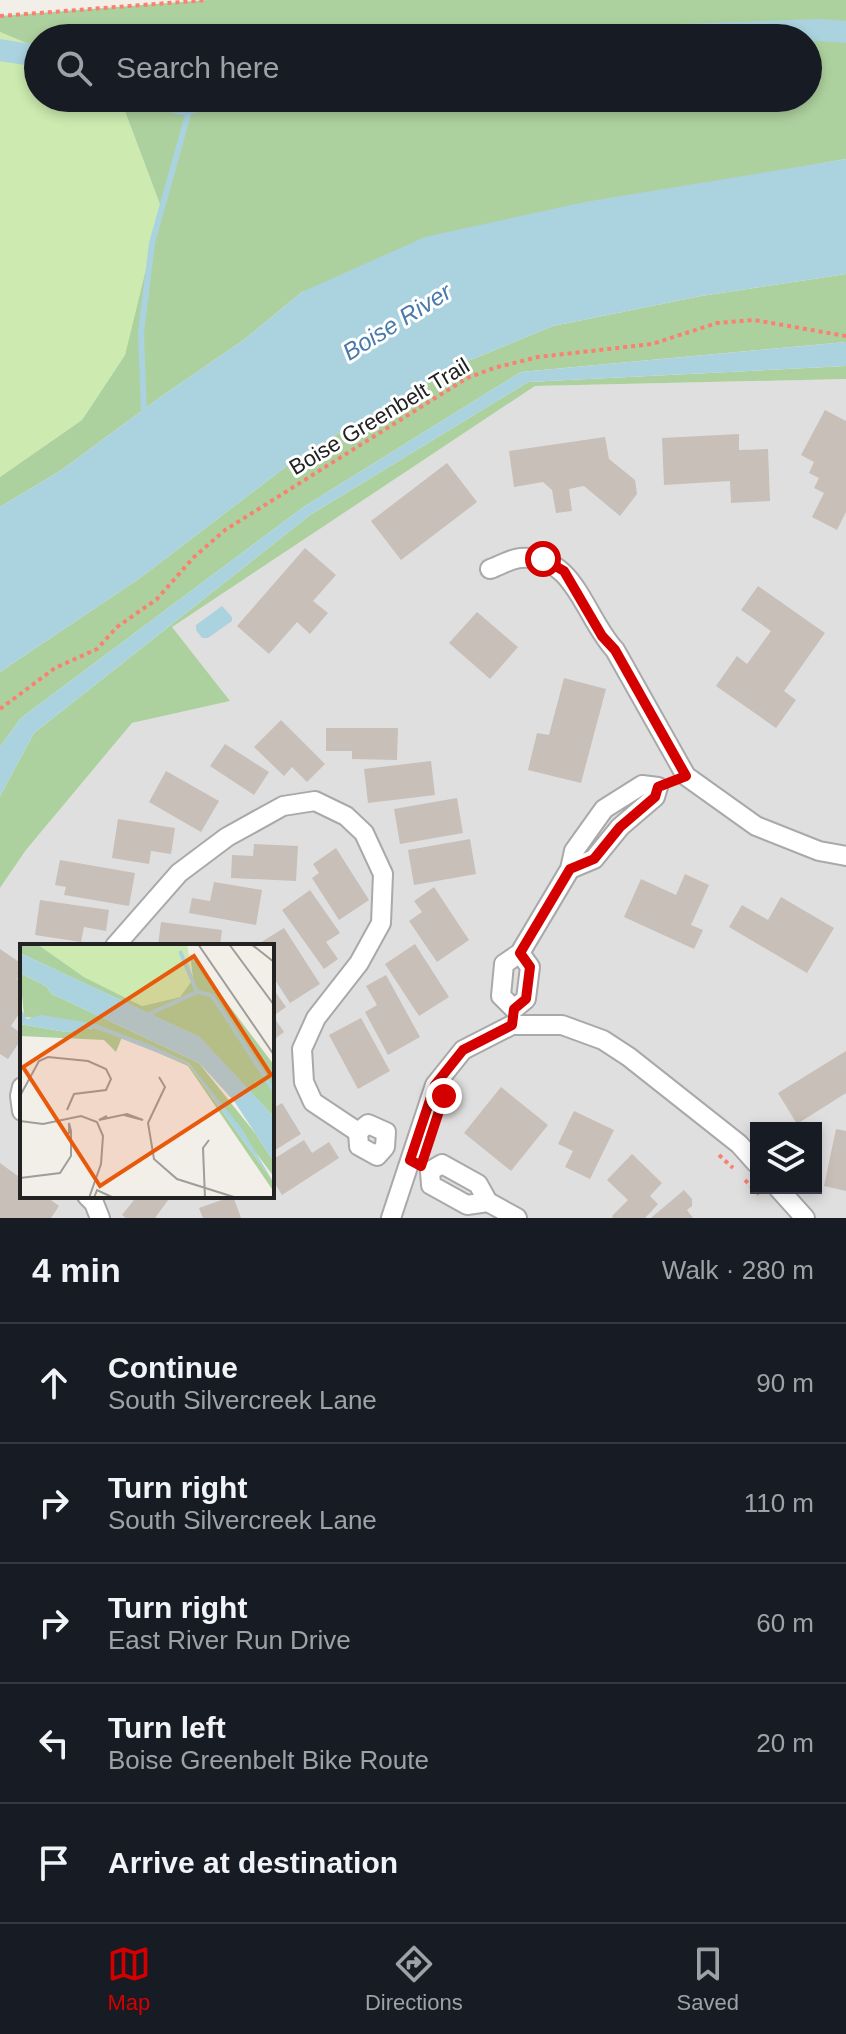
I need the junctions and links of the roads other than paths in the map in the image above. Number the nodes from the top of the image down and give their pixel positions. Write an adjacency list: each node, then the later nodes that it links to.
1 (490, 569): 2 (street)
2 (686, 776): 3 (street); 5 (street)
3 (846, 856)
4 (117, 944): 7 (street)
5 (513, 1017): 6 (street); 7 (street)
6 (750, 1156)
7 (410, 1160): 11 (street); 12 (street)
8 (771, 1194): 13 (street)
9 (89, 1198): 10 (street)
10 (100, 1218)
11 (391, 1218)
12 (517, 1218)
13 (805, 1218)

